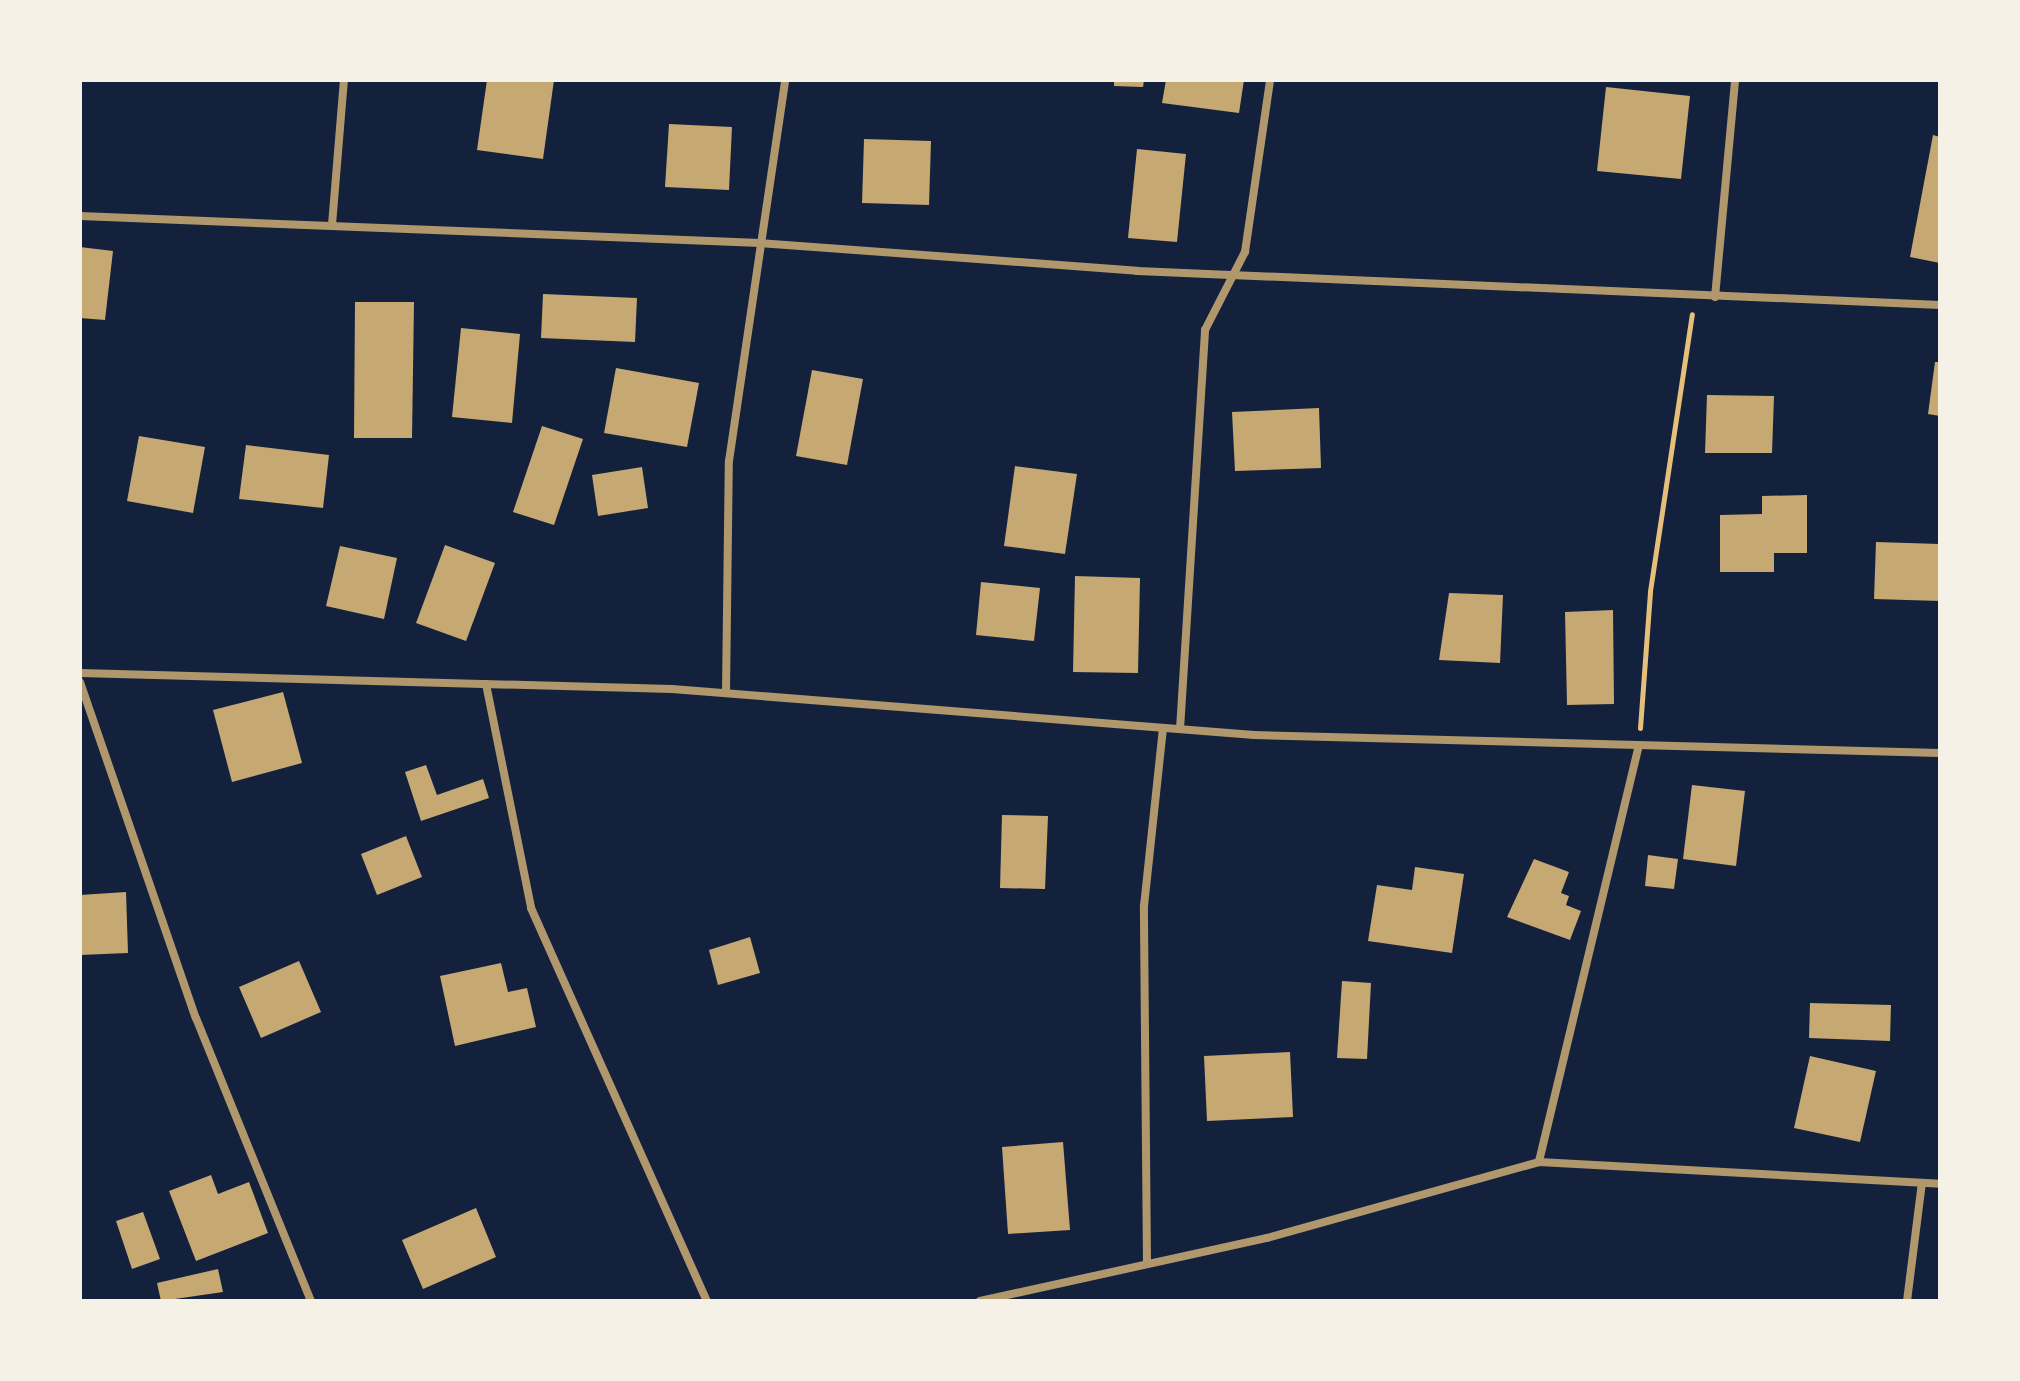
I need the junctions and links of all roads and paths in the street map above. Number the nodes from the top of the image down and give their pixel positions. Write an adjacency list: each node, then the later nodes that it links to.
1 (344, 80): 6 (street)
2 (785, 80): 7 (street)
3 (1270, 80): 8 (street)
4 (1735, 80): 10 (street)
5 (80, 216): 6 (street)
6 (332, 225): 7 (street)
7 (760, 243): 8 (street); 15 (street)
8 (1238, 273): 9 (street); 17 (street)
9 (1695, 297): 10 (street); 18 (path)
10 (1715, 297): 11 (street)
11 (1940, 305)
12 (80, 673): 14 (street)
13 (80, 682): 24 (street)
14 (486, 684): 15 (street); 25 (street)
15 (726, 693): 16 (street)
16 (1163, 728): 17 (street); 23 (street)
17 (1180, 729): 18 (street)
18 (1638, 749): 19 (street); 20 (street)
19 (1940, 753)
20 (1539, 1162): 21 (street); 23 (street)
21 (1922, 1183): 22 (street); 27 (street)
22 (1940, 1184)
23 (1147, 1264): 26 (street)
24 (311, 1301)
25 (707, 1301)
26 (980, 1301)
27 (1907, 1301)

